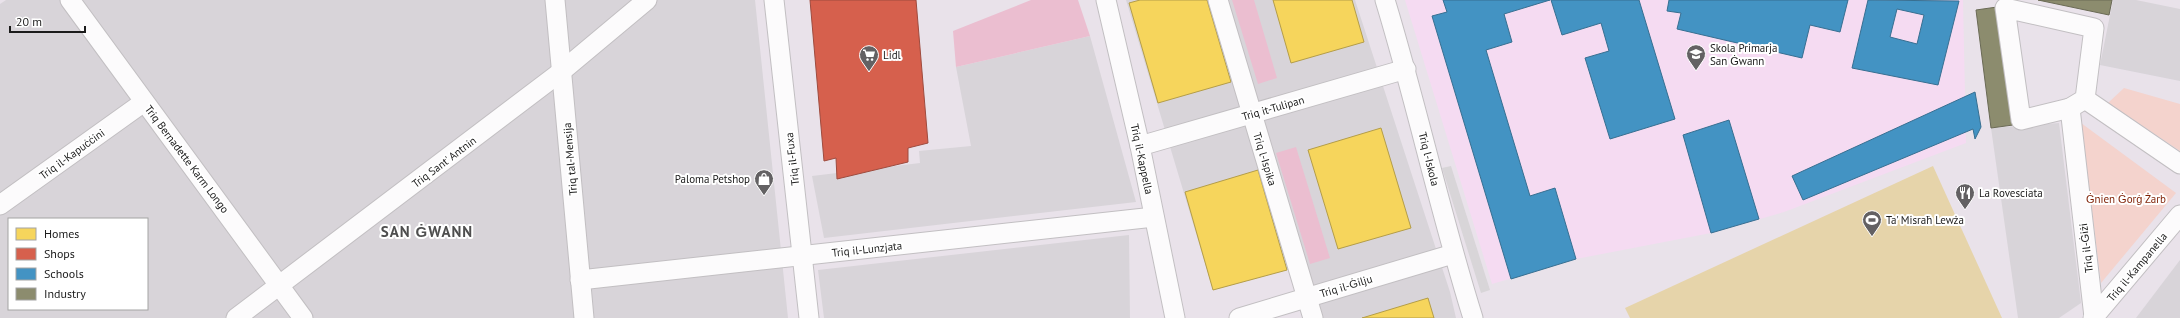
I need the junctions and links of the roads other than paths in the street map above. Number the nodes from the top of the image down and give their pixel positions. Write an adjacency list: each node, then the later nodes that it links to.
1 (70, 0): 10 (street, Triq Bernadette Karm Longo)
2 (555, 0): 9 (street, Triq tal-Mensija)
3 (647, 0): 9 (street, Triq Sant' Antnin)
4 (774, 0): 19 (street, Triq il-Fuxa)
5 (1106, 0): 13 (street, Triq il-Kappella)
6 (1218, 0): 12 (street, Triq l-Ispika)
7 (1385, 0): 8 (street, Triq l-Iskola)
8 (1406, 69): 12 (street, Triq it-Tulipan); 18 (street, Triq l-Iskola)
9 (562, 71): 20 (street, Triq tal-Mensija); 21 (street, Triq Sant' Antnin)
10 (144, 102): 15 (street, Triq il-Kapuċċini); 21 (street, Triq Bernadette Karm Longo)
11 (2078, 104): 11 (street, Triq il-Ġiżi); 14 (street); 31 (street, Triq il-Ġiżi)
12 (1252, 115): 13 (street, Triq it-Tulipan); 22 (street, Triq l-Ispika)
13 (1140, 146): 17 (street, Triq il-Kappella)
14 (2180, 164)
15 (0, 205)
16 (2180, 215): 31 (street, Triq il-Kampanella)
17 (1154, 217): 19 (street, Triq il-Lunzjata); 27 (street, Triq il-Kappella)
18 (1453, 254): 22 (street, Triq il-Ġilju); 30 (street, Triq l-Iskola)
19 (803, 256): 20 (street, Triq il-Lunzjata); 26 (street, Triq il-Fuxa)
20 (580, 280): 25 (street, Triq tal-Mensija)
21 (281, 286): 23 (street, Triq Sant' Antnin); 24 (street, Triq Bernadette Karm Longo)
22 (1308, 298): 28 (street, Triq il-Ġilju); 29 (street, Triq l-Ispika)
23 (236, 318)
24 (303, 318)
25 (584, 318)
26 (809, 318)
27 (1175, 318)
28 (1239, 318)
29 (1313, 318)
30 (1473, 318)
31 (2093, 318)

